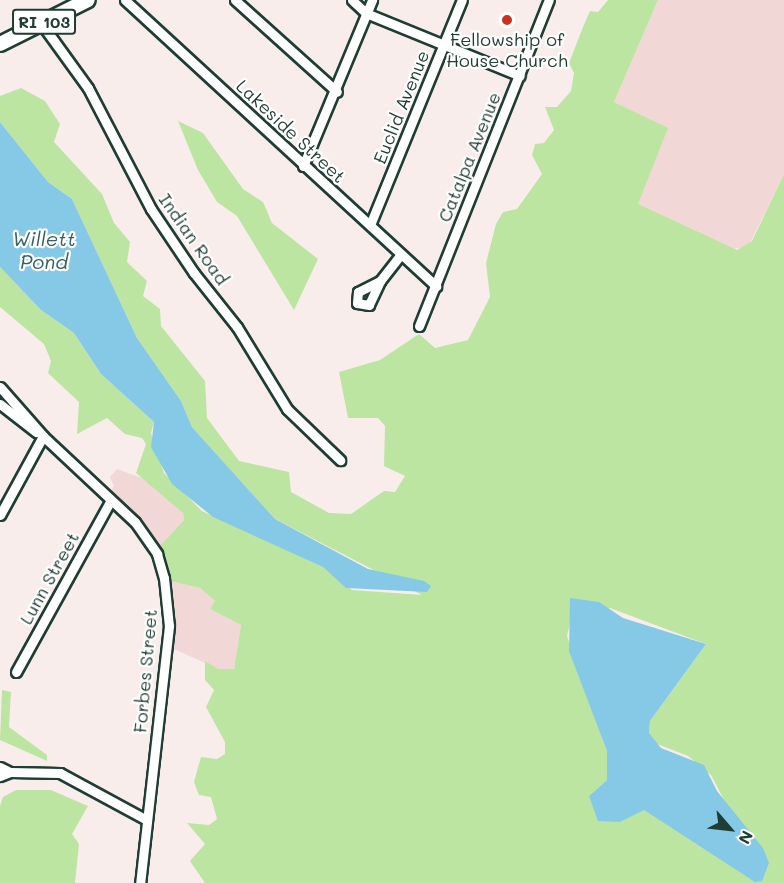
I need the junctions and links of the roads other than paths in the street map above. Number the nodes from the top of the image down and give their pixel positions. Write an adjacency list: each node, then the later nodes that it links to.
1 (125, 0): 14 (street, Lakeside Street)
2 (235, 0): 13 (street)
3 (352, 0): 8 (street)
4 (372, 0): 8 (street)
5 (462, 0): 11 (street, Euclid Avenue)
6 (549, 0): 12 (street, Catalpa Avenue)
7 (83, 1): 9 (main road, RI 103)
8 (366, 13): 11 (street); 13 (street)
9 (41, 23): 10 (main road, RI 103); 23 (street, Indian Road)
10 (0, 44)
11 (444, 45): 12 (street); 15 (street, Euclid Avenue)
12 (520, 76): 18 (street, Catalpa Avenue)
13 (337, 92): 14 (street)
14 (303, 166): 15 (street, Lakeside Street)
15 (370, 225): 16 (street, Lakeside Street)
16 (400, 254): 17 (street); 18 (street, Lakeside Street)
17 (380, 281)
18 (436, 286): 19 (street, Catalpa Avenue)
19 (419, 326)
20 (0, 387): 22 (street, Forbes Street)
21 (0, 404): 22 (street, Forbes Street)
22 (43, 436): 24 (street, Forbes Street); 25 (street)
23 (340, 460)
24 (111, 500): 26 (street, Lunn Street); 30 (street, Forbes Street)
25 (0, 515)
26 (16, 672)
27 (0, 767): 28 (street)
28 (10, 772): 29 (street); 30 (street)
29 (0, 776)
30 (147, 820): 31 (street, Forbes Street)
31 (140, 883)

